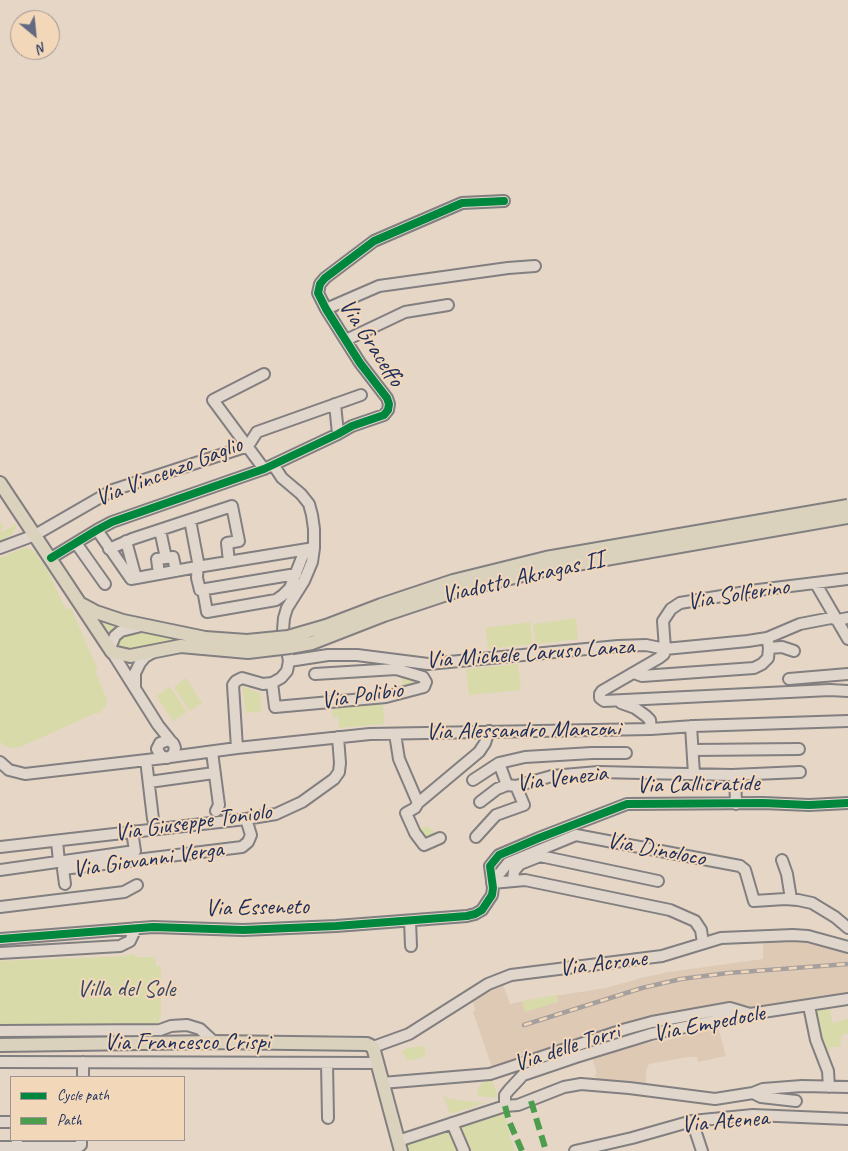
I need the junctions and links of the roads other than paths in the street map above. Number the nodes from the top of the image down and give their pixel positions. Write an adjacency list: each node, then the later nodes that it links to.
1 (504, 201): 4 (street, Via Graceffo)
2 (535, 266): 4 (street, Via Graceffo)
3 (448, 305): 5 (street, Via Graceffo)
4 (326, 308): 5 (street, Via Graceffo)
5 (346, 340): 9 (street, Via Graceffo)
6 (264, 374): 10 (street)
7 (361, 395): 8 (street, Via Vincenzo Gaglio)
8 (336, 404): 9 (street); 10 (street, Via Vincenzo Gaglio)
9 (338, 434): 11 (street, Via Graceffo)
10 (248, 446): 11 (street); 18 (street, Via Vincenzo Gaglio)
11 (269, 468): 16 (street, Via Graceffo); 23 (street)
12 (0, 483): 18 (main road)
13 (848, 506): 40 (main road, Viadotto Akragas II, bridge)
14 (848, 518): 40 (main road, Viadotto Akragas II, bridge)
15 (190, 520): 17 (street); 26 (street); 27 (street)
16 (97, 530): 20 (street, Via Graceffo); 22 (street)
17 (160, 530): 19 (street); 25 (street)
18 (35, 535): 21 (street, Via Vincenzo Gaglio); 24 (main road)
19 (126, 541): 22 (street); 31 (street)
20 (76, 543): 24 (street, Via Graceffo); 33 (street)
21 (0, 548)
22 (109, 549): 31 (street)
23 (310, 549): 26 (street); 30 (street); 47 (street)
24 (51, 558): 36 (main road)
25 (166, 558): 28 (street); 29 (street)
26 (229, 562): 27 (street)
27 (197, 567): 28 (street); 30 (street)
28 (176, 571): 29 (street)
29 (159, 574): 31 (street)
30 (296, 574): 35 (street)
31 (133, 579)
32 (848, 579): 34 (street, Via Solferino)
33 (105, 584)
34 (816, 584): 37 (street); 42 (street, Via Solferino)
35 (204, 595)
36 (80, 603): 38 (main road); 43 (main road)
37 (843, 619): 39 (street); 41 (street)
38 (142, 626): 40 (main road); 43 (street)
39 (848, 639)
40 (204, 643): 44 (main road)
41 (768, 643): 42 (street, Via Michele Caruso Lanza); 45 (street); 49 (street)
42 (665, 649): 46 (street, Via Michele Caruso Lanza); 49 (street)
43 (111, 650): 44 (main road); 54 (street)
44 (159, 650): 54 (street)
45 (794, 651)
46 (357, 655): 47 (street, Via Michele Caruso Lanza); 48 (street, Via Polibio)
47 (289, 662): 53 (street)
48 (356, 671): 50 (street, Via Polibio); 53 (street, Via Polibio)
49 (634, 673): 56 (street)
50 (316, 674)
51 (848, 674): 52 (street)
52 (789, 679)
53 (272, 683): 66 (street)
54 (135, 687): 58 (street)
55 (848, 691): 56 (street)
56 (619, 700): 60 (street)
57 (848, 722): 59 (street, Via Alessandro Manzoni)
58 (158, 725): 64 (street); 65 (street)
59 (691, 726): 60 (street, Via Alessandro Manzoni); 68 (street)
60 (651, 729): 61 (street, Via Alessandro Manzoni)
61 (489, 731): 62 (street, Via Alessandro Manzoni); 84 (street)
62 (395, 734): 63 (street, Via Alessandro Manzoni); 84 (street)
63 (338, 736): 66 (street, Via Alessandro Manzoni); 89 (street, Via Giuseppe Toniolo)
64 (173, 744): 65 (street); 70 (street, Via Alessandro Manzoni); 72 (street)
65 (158, 748): 72 (street); 73 (street)
66 (237, 748): 69 (street, Via Alessandro Manzoni)
67 (799, 749): 68 (street)
68 (693, 750): 78 (street)
69 (212, 752): 70 (street, Via Alessandro Manzoni); 77 (street)
70 (198, 753): 72 (street, Via Alessandro Manzoni)
71 (626, 753): 74 (street)
72 (167, 758): 73 (street, Via Alessandro Manzoni)
73 (146, 760): 75 (street, Via Alessandro Manzoni); 81 (street)
74 (499, 763): 80 (street); 82 (street)
75 (1, 766)
76 (800, 772): 79 (street, Via Venezia)
77 (214, 773): 81 (street); 87 (street)
78 (694, 774): 79 (street, Via Venezia); 82 (street, Via Venezia)
79 (735, 775): 86 (street)
80 (473, 780)
81 (149, 782): 88 (street)
82 (512, 786): 83 (street, Via Venezia); 91 (street)
83 (480, 802)
84 (418, 803): 92 (street)
85 (848, 803): 86 (street, Via Callicratide)
86 (736, 804): 100 (street, Via Callicratide)
87 (216, 810)
88 (153, 819)
89 (246, 819): 90 (street, Via Giuseppe Toniolo); 101 (street, Via Giovanni Verga)
90 (132, 831): 93 (street, Via Giuseppe Toniolo); 96 (street, Via Giuseppe Toniolo)
91 (476, 837)
92 (440, 838)
93 (56, 841): 94 (street, Via Giuseppe Toniolo); 96 (street)
94 (0, 848)
95 (782, 860): 103 (street)
96 (59, 862): 97 (street, Via Giuseppe Toniolo)
97 (0, 870)
98 (513, 880): 99 (street); 100 (street); 109 (street)
99 (658, 881)
100 (492, 883): 103 (street, Via Dinoloco); 105 (street, Via Esseneto)
101 (65, 884)
102 (137, 885): 104 (street)
103 (795, 900): 107 (street)
104 (0, 907)
105 (410, 921): 106 (street, Via Esseneto); 110 (street)
106 (136, 928): 108 (street, Via Esseneto); 112 (street)
107 (848, 928)
108 (0, 940)
109 (703, 943): 111 (street, Via Acrone); 119 (street, Via Acrone)
110 (411, 946)
111 (848, 947)
112 (0, 953)
113 (848, 999): 114 (street, Via Empedocle)
114 (809, 1006): 115 (street, Via Empedocle); 126 (street)
115 (750, 1014): 125 (street, Via delle Torri); 130 (street, Via Empedocle)
116 (0, 1031): 117 (street)
117 (214, 1042): 118 (main road, Via Francesco Crispi); 119 (main road, Via Francesco Crispi)
118 (0, 1045)
119 (373, 1047): 123 (main road)
120 (0, 1062): 121 (street)
121 (83, 1062): 122 (street); 124 (street)
122 (327, 1063): 123 (street); 131 (street)
123 (378, 1063): 125 (main road)
124 (83, 1076)
125 (382, 1083): 137 (main road)
126 (829, 1087): 127 (street); 128 (street)
127 (848, 1087)
128 (753, 1093): 129 (street); 130 (street)
129 (796, 1101)
130 (504, 1106): 134 (street)
131 (328, 1118)
132 (848, 1119): 133 (street, Via Atenea)
133 (692, 1121): 140 (street, Via Atenea); 141 (street)
134 (452, 1122): 137 (street); 139 (street)
135 (81, 1141): 136 (street)
136 (17, 1144): 138 (street)
137 (399, 1146)
138 (0, 1148)
139 (464, 1151)
140 (575, 1151)
141 (702, 1151)

